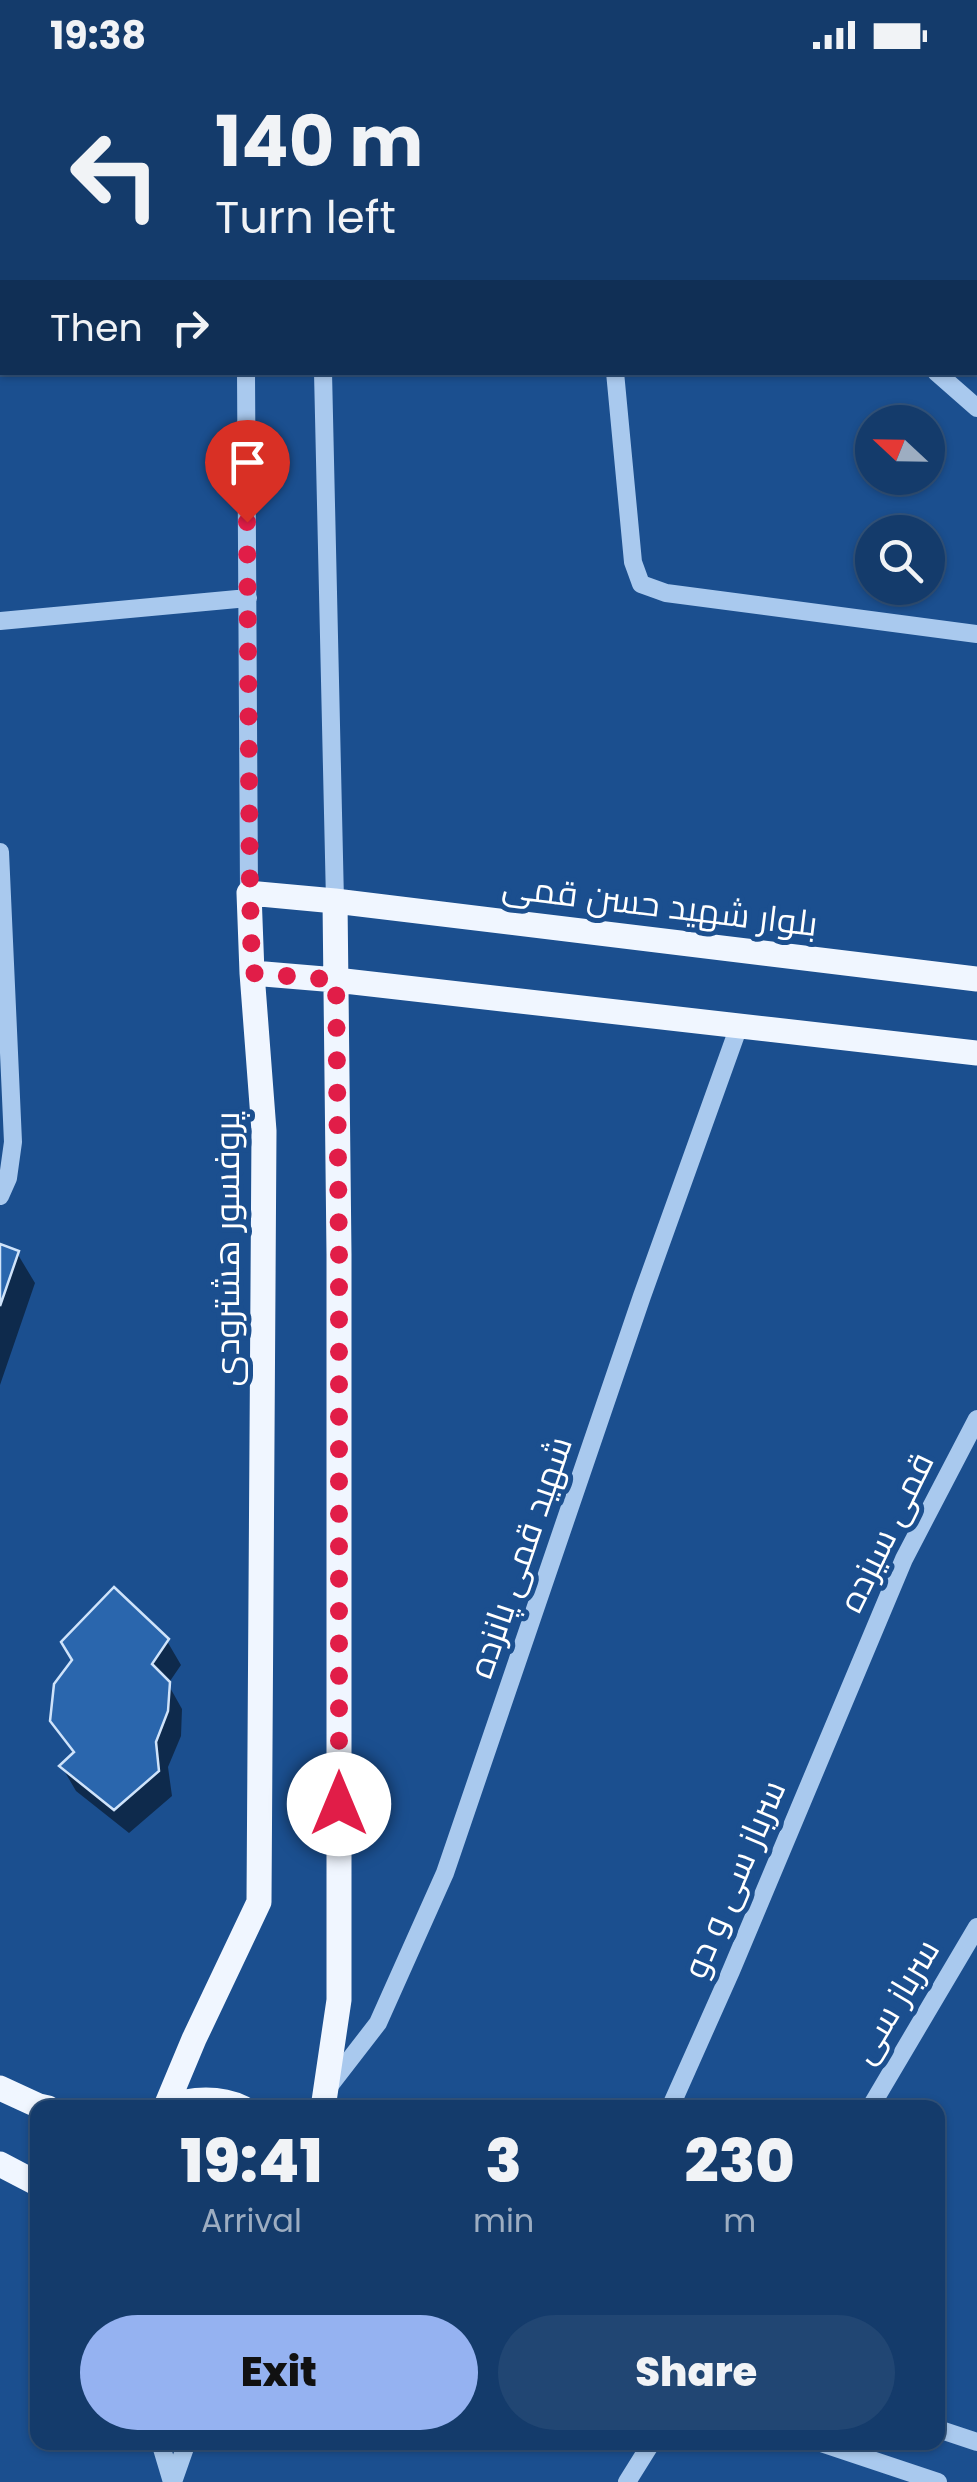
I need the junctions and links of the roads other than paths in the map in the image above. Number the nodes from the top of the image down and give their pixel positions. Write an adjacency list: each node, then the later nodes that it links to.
1 (246, 375): 6 (street, پروفسور هشترودی)
2 (323, 375): 11 (street)
3 (616, 375): 8 (street)
4 (939, 375): 5 (street)
5 (977, 408)
6 (248, 598): 7 (street); 10 (street, پروفسور هشترودی)
7 (0, 621)
8 (977, 634)
9 (0, 852): 17 (street)
10 (250, 893): 11 (main road, بلوار شهید حسن قمی); 12 (main road, پروفسور هشترودی)
11 (335, 901): 13 (main road); 14 (main road, بلوار شهید حسن قمی)
12 (252, 973): 13 (main road); 24 (main road, پروفسور هشترودی)
13 (336, 980): 15 (main road); 23 (main road)
14 (977, 980)
15 (739, 1026): 16 (main road); 23 (street, شهید قمی پانزده)
16 (977, 1052)
17 (6, 1140): 18 (street)
18 (0, 1196)
19 (977, 1419): 20 (street, قمی سیزده)
20 (856, 1674): 25 (street, سرباز سی و دو)
21 (977, 1927): 26 (street, سرباز سی)
22 (0, 2088): 27 (main road)
23 (325, 2099)
24 (168, 2100)
25 (674, 2100)
26 (875, 2100)
27 (30, 2102)
28 (0, 2164): 29 (main road)
29 (30, 2180)
30 (945, 2431): 31 (street)
31 (977, 2442)
32 (162, 2450): 37 (street)
33 (184, 2450): 37 (street)
34 (647, 2450): 38 (street)
35 (842, 2450): 36 (street)
36 (933, 2481)
37 (172, 2482)
38 (627, 2482)

